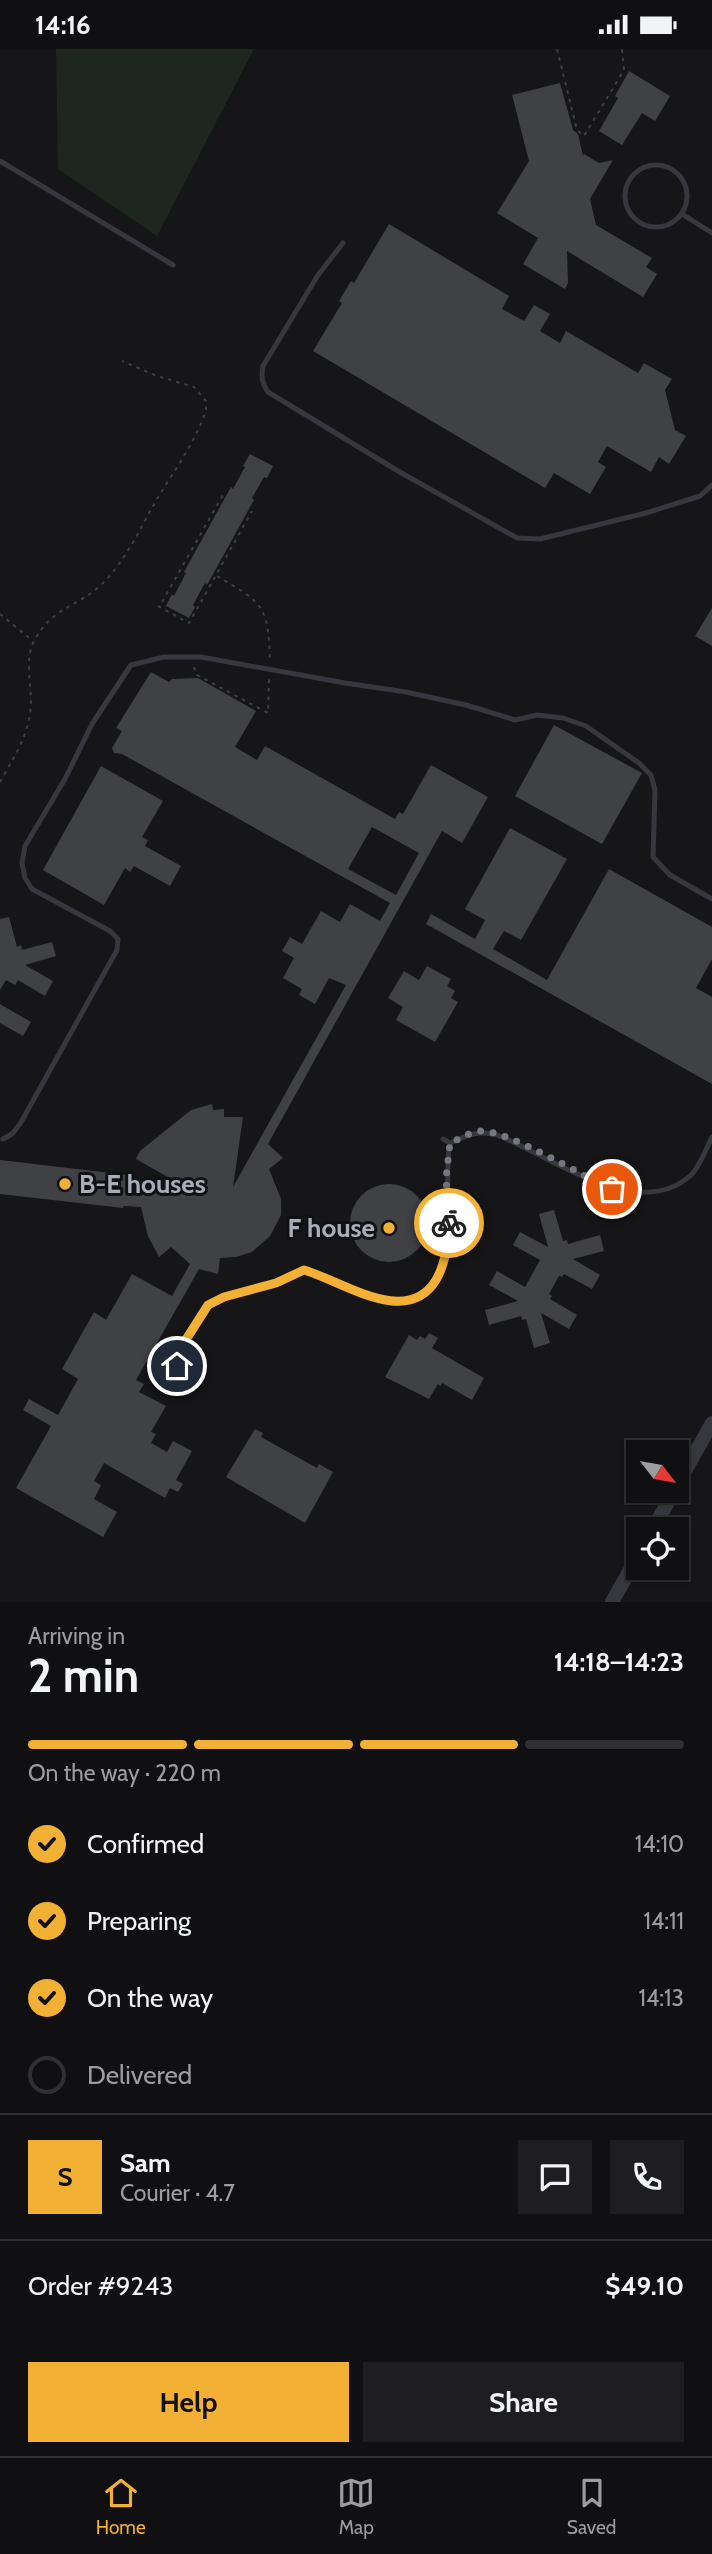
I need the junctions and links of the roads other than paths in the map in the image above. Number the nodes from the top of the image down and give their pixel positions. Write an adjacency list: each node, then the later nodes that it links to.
1 (0, 161): 5 (lane)
2 (682, 214): 2 (lane); 3 (lane)
3 (712, 233)
4 (343, 243): 6 (lane)
5 (173, 265)
6 (712, 485)
7 (712, 899): 9 (lane)
8 (712, 1137): 11 (lane)
9 (3, 1139)
10 (443, 1139): 11 (lane)
11 (450, 1143): 12 (lane)
12 (177, 1366)
13 (712, 1423): 14 (street)
14 (690, 1462)
15 (626, 1578): 16 (street)
16 (612, 1602)

